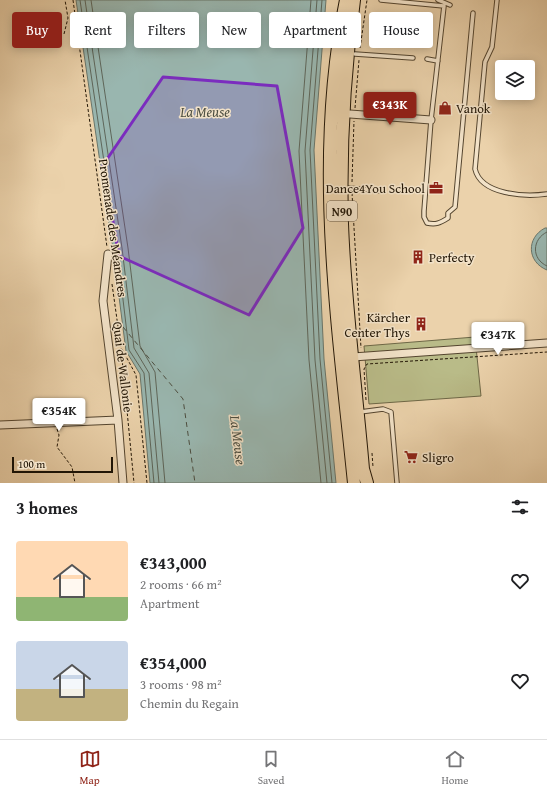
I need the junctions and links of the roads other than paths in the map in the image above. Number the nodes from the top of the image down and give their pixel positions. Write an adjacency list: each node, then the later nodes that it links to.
1 (358, 0): 9 (main road)
2 (362, 0): 9 (main road)
3 (381, 0): 12 (lane)
4 (438, 0): 7 (lane)
5 (497, 0): 17 (lane)
6 (348, 1): 9 (main road, N90); 19 (main road, N90)
7 (450, 5)
8 (473, 13): 14 (lane)
9 (354, 51): 10 (lane); 13 (main road); 20 (main road, N90)
10 (413, 58)
11 (427, 59): 12 (lane)
12 (438, 61): 14 (lane)
13 (350, 114): 14 (street); 15 (main road)
14 (431, 120)
15 (350, 188): 16 (lane); 20 (main road)
16 (382, 191)
17 (547, 194)
18 (108, 254): 24 (street, Quai de Wallonie)
19 (334, 284): 22 (main road); 28 (main road, N90)
20 (350, 325): 22 (main road, N90)
21 (547, 343): 22 (street)
22 (353, 357): 23 (main road, N90)
23 (363, 412): 26 (main road, N90); 31 (lane)
24 (118, 420): 25 (street); 27 (street, Quai de Wallonie)
25 (0, 425)
26 (363, 469): 29 (main road, N90); 30 (main road)
27 (123, 483)
28 (354, 483)
29 (363, 483)
30 (367, 483)
31 (397, 483)

